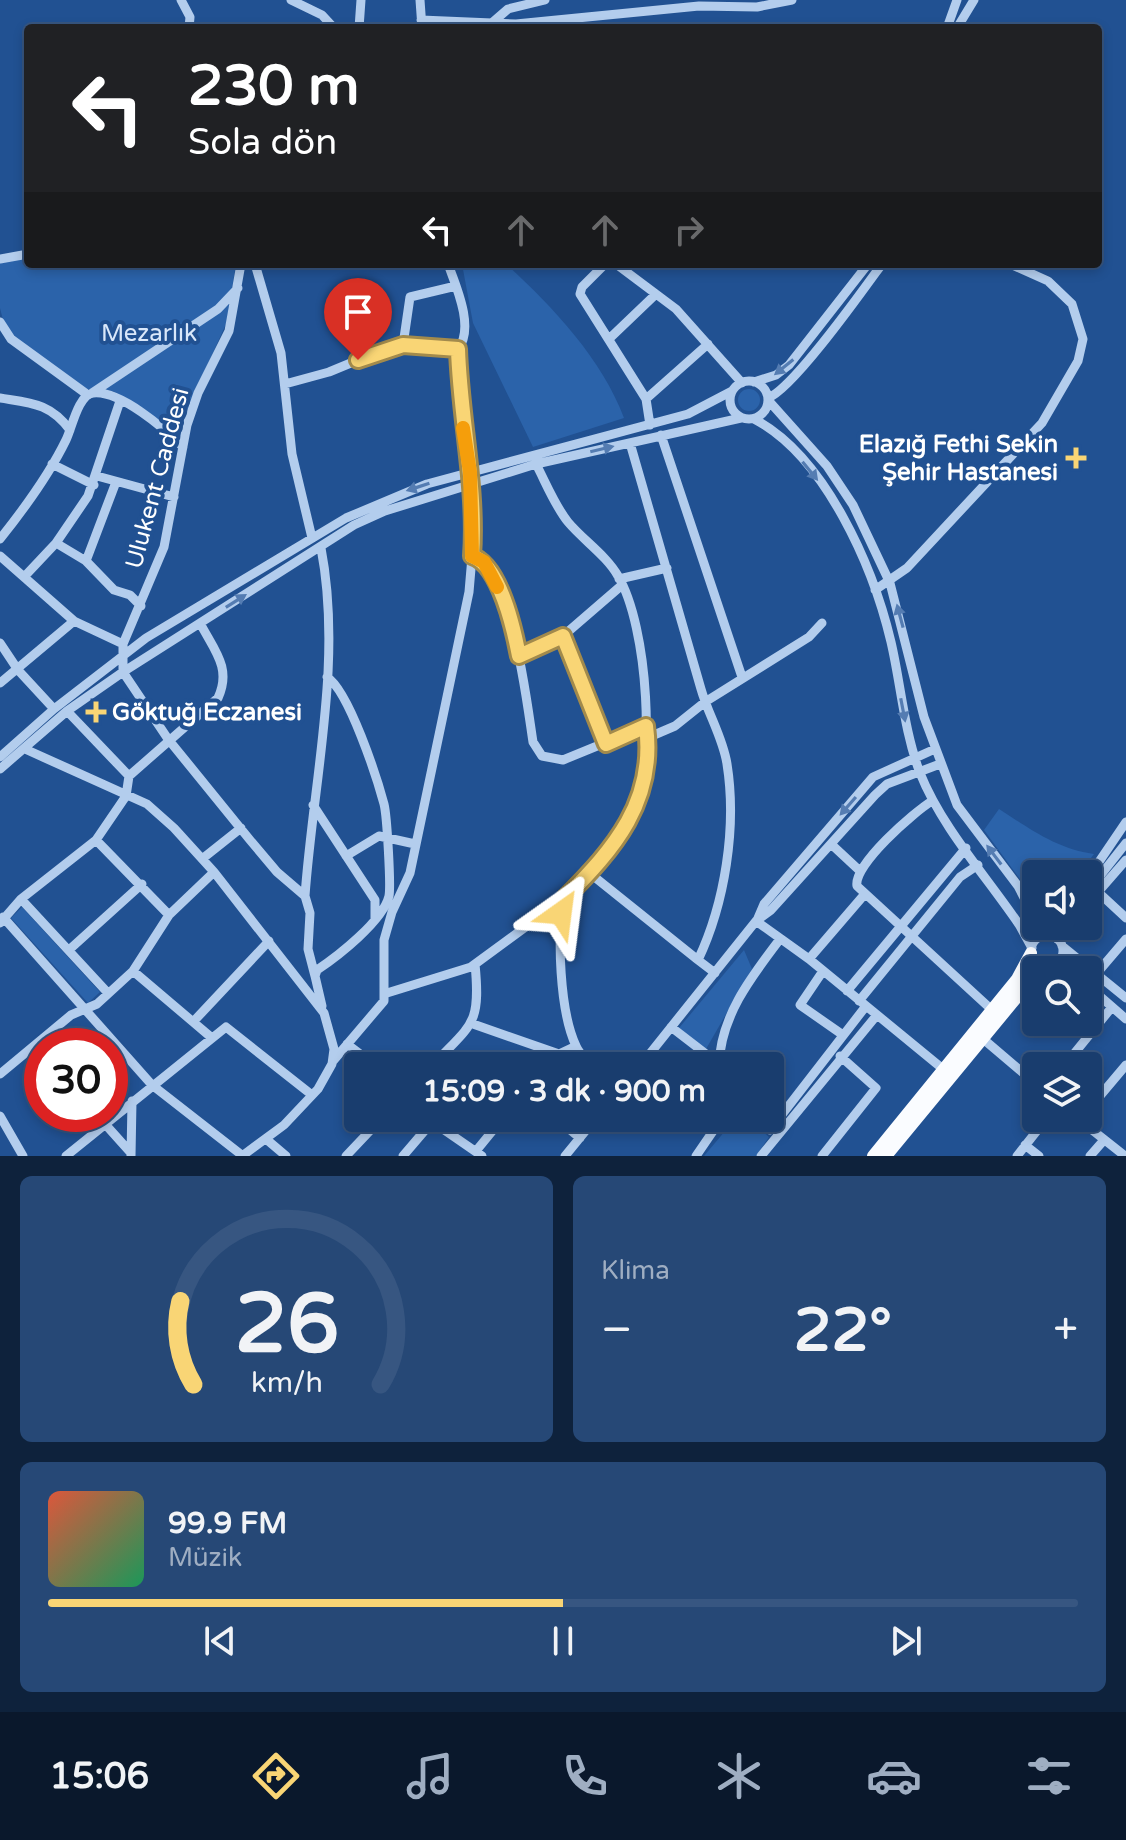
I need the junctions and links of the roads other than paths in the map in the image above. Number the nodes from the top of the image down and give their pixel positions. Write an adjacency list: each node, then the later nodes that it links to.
1 (181, 0): 11 (street)
2 (291, 0): 12 (street)
3 (361, 0): 13 (street)
4 (420, 0): 14 (street)
5 (545, 0): 10 (street)
6 (792, 0): 9 (street)
7 (957, 0): 15 (street)
8 (974, 0): 16 (street)
9 (685, 4): 10 (street)
10 (493, 22): 14 (street)
11 (189, 24)
12 (330, 24)
13 (359, 24)
14 (421, 24)
15 (948, 24)
16 (959, 24)
17 (24, 255): 18 (street)
18 (0, 259)
19 (241, 268): 28 (street, Ulukent Caddesi)
20 (256, 268): 37 (street)
21 (449, 268): 27 (street)
22 (601, 268): 31 (street)
23 (621, 268): 29 (street)
24 (865, 268): 35 (street, one-way to 35)
25 (879, 268): 42 (street)
26 (1019, 268): 67 (street)
27 (456, 286): 33 (street); 34 (street)
28 (239, 287): 39 (street); 50 (street, Ulukent Caddesi)
29 (656, 294): 31 (street); 32 (street)
30 (0, 322): 39 (street)
31 (610, 338): 41 (street)
32 (708, 344): 36 (street); 41 (street)
33 (403, 345): 34 (street); 37 (street)
34 (458, 349): 53 (street)
35 (754, 382): 36 (street); 42 (street)
36 (742, 383): 38 (street)
37 (285, 384): 57 (street)
38 (732, 391): 44 (street); 46 (street)
39 (90, 394): 43 (street); 47 (street)
40 (0, 398): 47 (street)
41 (646, 399): 46 (street)
42 (768, 399): 45 (street); 67 (street)
43 (120, 401): 50 (street); 54 (street)
44 (741, 418): 45 (street); 48 (street)
45 (754, 419): 68 (street, one-way to 68)
46 (650, 425): 53 (street)
47 (70, 430): 51 (street)
48 (661, 435): 49 (street); 81 (street)
49 (630, 443): 52 (street, one-way to 49); 64 (street)
50 (183, 447): 56 (street, Ulukent Caddesi)
51 (52, 464): 54 (street); 58 (street)
52 (536, 464): 53 (street); 66 (street)
53 (470, 478): 57 (street, one-way to 57); 60 (street); 62 (street)
54 (96, 480): 55 (street); 59 (street)
55 (116, 482): 56 (street); 63 (street)
56 (174, 497): 69 (street, Ulukent Caddesi)
57 (312, 538): 76 (street)
58 (0, 539)
59 (56, 543): 63 (street); 65 (street)
60 (321, 548): 71 (street, one-way to 60); 80 (street)
61 (0, 556): 65 (street)
62 (472, 556): 77 (street); 106 (street)
63 (86, 561): 69 (street)
64 (667, 568): 66 (street); 83 (street)
65 (24, 577): 70 (street)
66 (620, 582): 73 (street); 86 (street)
67 (890, 583): 68 (street); 91 (street, one-way to 67)
68 (875, 590): 93 (street, one-way to 93)
69 (141, 606): 75 (street, Ulukent Caddesi)
70 (74, 621): 75 (street); 78 (street)
71 (200, 623): 79 (street); 88 (street)
72 (822, 623): 81 (street)
73 (563, 636): 77 (street); 89 (street)
74 (0, 643): 78 (street)
75 (123, 644): 76 (street, Ulukent Caddesi)
76 (121, 656): 79 (street, Ulukent Caddesi); 84 (street)
77 (519, 656): 89 (street)
78 (18, 670): 82 (street); 84 (street)
79 (123, 672): 85 (street); 88 (street)
80 (327, 677): 100 (street); 103 (street)
81 (742, 677): 83 (street)
82 (0, 683)
83 (705, 702): 87 (street); 143 (street)
84 (54, 709): 92 (street)
85 (67, 711): 90 (street); 97 (street)
86 (646, 726): 87 (street); 89 (street)
87 (647, 738): 114 (street)
88 (168, 739): 97 (street); 102 (street)
89 (606, 744)
90 (25, 749): 95 (street); 98 (street)
91 (935, 749): 93 (street); 94 (street)
92 (2, 753)
93 (915, 756): 96 (street); 130 (street, one-way to 130)
94 (940, 764): 96 (street); 120 (street, one-way to 94)
95 (0, 769)
96 (919, 770): 99 (street); 107 (street)
97 (129, 776): 98 (street)
98 (126, 796): 104 (street); 110 (street)
99 (932, 801): 108 (street); 115 (street)
100 (313, 805): 109 (street); 122 (street)
101 (1126, 822): 111 (street)
102 (241, 828): 110 (street); 122 (street)
103 (387, 836): 106 (street); 109 (street); 128 (street)
104 (96, 840): 119 (street); 124 (street)
105 (1126, 843): 117 (street)
106 (415, 844): 153 (street)
107 (831, 844): 115 (street); 130 (street)
108 (966, 848): 112 (street); 131 (street)
109 (346, 856): 128 (street)
110 (202, 859): 116 (street)
111 (1100, 860)
112 (978, 865): 132 (street); 139 (street)
113 (1124, 865): 118 (street)
114 (587, 871): 123 (street); 143 (street)
115 (860, 871): 121 (street)
116 (214, 872): 126 (street); 137 (street)
117 (1102, 877)
118 (1102, 883)
119 (142, 884): 126 (street); 138 (street)
120 (1022, 894)
121 (864, 895): 131 (street); 142 (street)
122 (305, 896): 149 (street)
123 (565, 898): 144 (street); 171 (street)
124 (21, 899): 129 (street); 138 (street)
125 (1102, 900): 127 (street)
126 (169, 915): 146 (street)
127 (1126, 918)
128 (375, 919): 149 (street)
129 (2, 920): 160 (street)
130 (756, 921): 133 (street); 148 (street)
131 (899, 927): 132 (street); 151 (street)
132 (911, 937): 157 (street); 159 (street)
133 (780, 939): 142 (street); 179 (street)
134 (1126, 939): 145 (street)
135 (1051, 940): 139 (street)
136 (1054, 940): 141 (street)
137 (269, 941): 161 (street); 164 (street)
138 (70, 949): 152 (street)
139 (1031, 951): 140 (street); 159 (main road)
140 (1034, 956)
141 (1075, 956)
142 (809, 959): 147 (street)
143 (698, 960): 148 (street)
144 (475, 964): 153 (street); 165 (street)
145 (1102, 967)
146 (133, 971): 152 (street); 164 (street)
147 (823, 971): 151 (street); 167 (street)
148 (715, 973): 166 (street)
149 (315, 976): 161 (street)
150 (1102, 977): 156 (street)
151 (847, 991): 157 (street)
152 (107, 992): 160 (street)
153 (387, 993): 170 (street)
154 (1022, 993): 169 (main road)
155 (1102, 998): 158 (street)
156 (1126, 998)
157 (863, 1004): 162 (street); 167 (street)
158 (1112, 1007): 163 (street); 180 (street)
159 (992, 1010): 184 (main road)
160 (85, 1011): 186 (street); 187 (street)
161 (324, 1013): 182 (street)
162 (877, 1015): 181 (street); 184 (street)
163 (1126, 1019)
164 (193, 1022): 168 (street)
165 (473, 1024): 173 (street); 174 (street)
166 (671, 1027): 177 (street); 178 (street)
167 (843, 1035): 192 (street)
168 (212, 1038): 187 (street); 189 (street)
169 (982, 1038): 185 (street); 222 (main road)
170 (347, 1044): 172 (street); 182 (street)
171 (576, 1046): 175 (street); 176 (street)
172 (358, 1052)
173 (446, 1052)
174 (553, 1052)
175 (563, 1052)
176 (580, 1052)
177 (651, 1052)
178 (703, 1052)
179 (720, 1052)
180 (1075, 1052)
181 (840, 1056): 219 (street); 220 (street)
182 (333, 1061): 189 (street)
183 (1126, 1065): 188 (street)
184 (943, 1069): 221 (main road)
185 (1022, 1072)
186 (0, 1074)
187 (152, 1085): 190 (street); 213 (street)
188 (1102, 1093)
189 (312, 1095): 206 (street)
190 (132, 1101): 191 (street); 210 (street)
191 (128, 1104)
192 (784, 1112)
193 (0, 1116): 209 (street)
194 (95, 1132): 212 (street)
195 (112, 1132): 210 (street)
196 (369, 1132): 215 (street)
197 (421, 1132): 216 (street)
198 (447, 1132): 211 (street)
199 (494, 1132): 211 (street)
200 (573, 1132): 205 (street)
201 (585, 1132): 205 (street)
202 (712, 1132): 218 (street)
203 (1036, 1132): 208 (street)
204 (1094, 1132): 207 (street)
205 (580, 1138): 217 (street)
206 (266, 1139): 213 (street); 214 (street)
207 (1104, 1140): 225 (street); 226 (street)
208 (1025, 1145): 223 (street); 224 (street)
209 (18, 1153)
210 (131, 1154)
211 (479, 1154)
212 (66, 1156)
213 (243, 1156)
214 (286, 1156)
215 (346, 1156)
216 (403, 1156)
217 (565, 1156)
218 (696, 1156)
219 (761, 1156)
220 (822, 1156)
221 (873, 1156)
222 (887, 1156)
223 (1017, 1156)
224 (1039, 1156)
225 (1090, 1156)
226 (1125, 1156)

